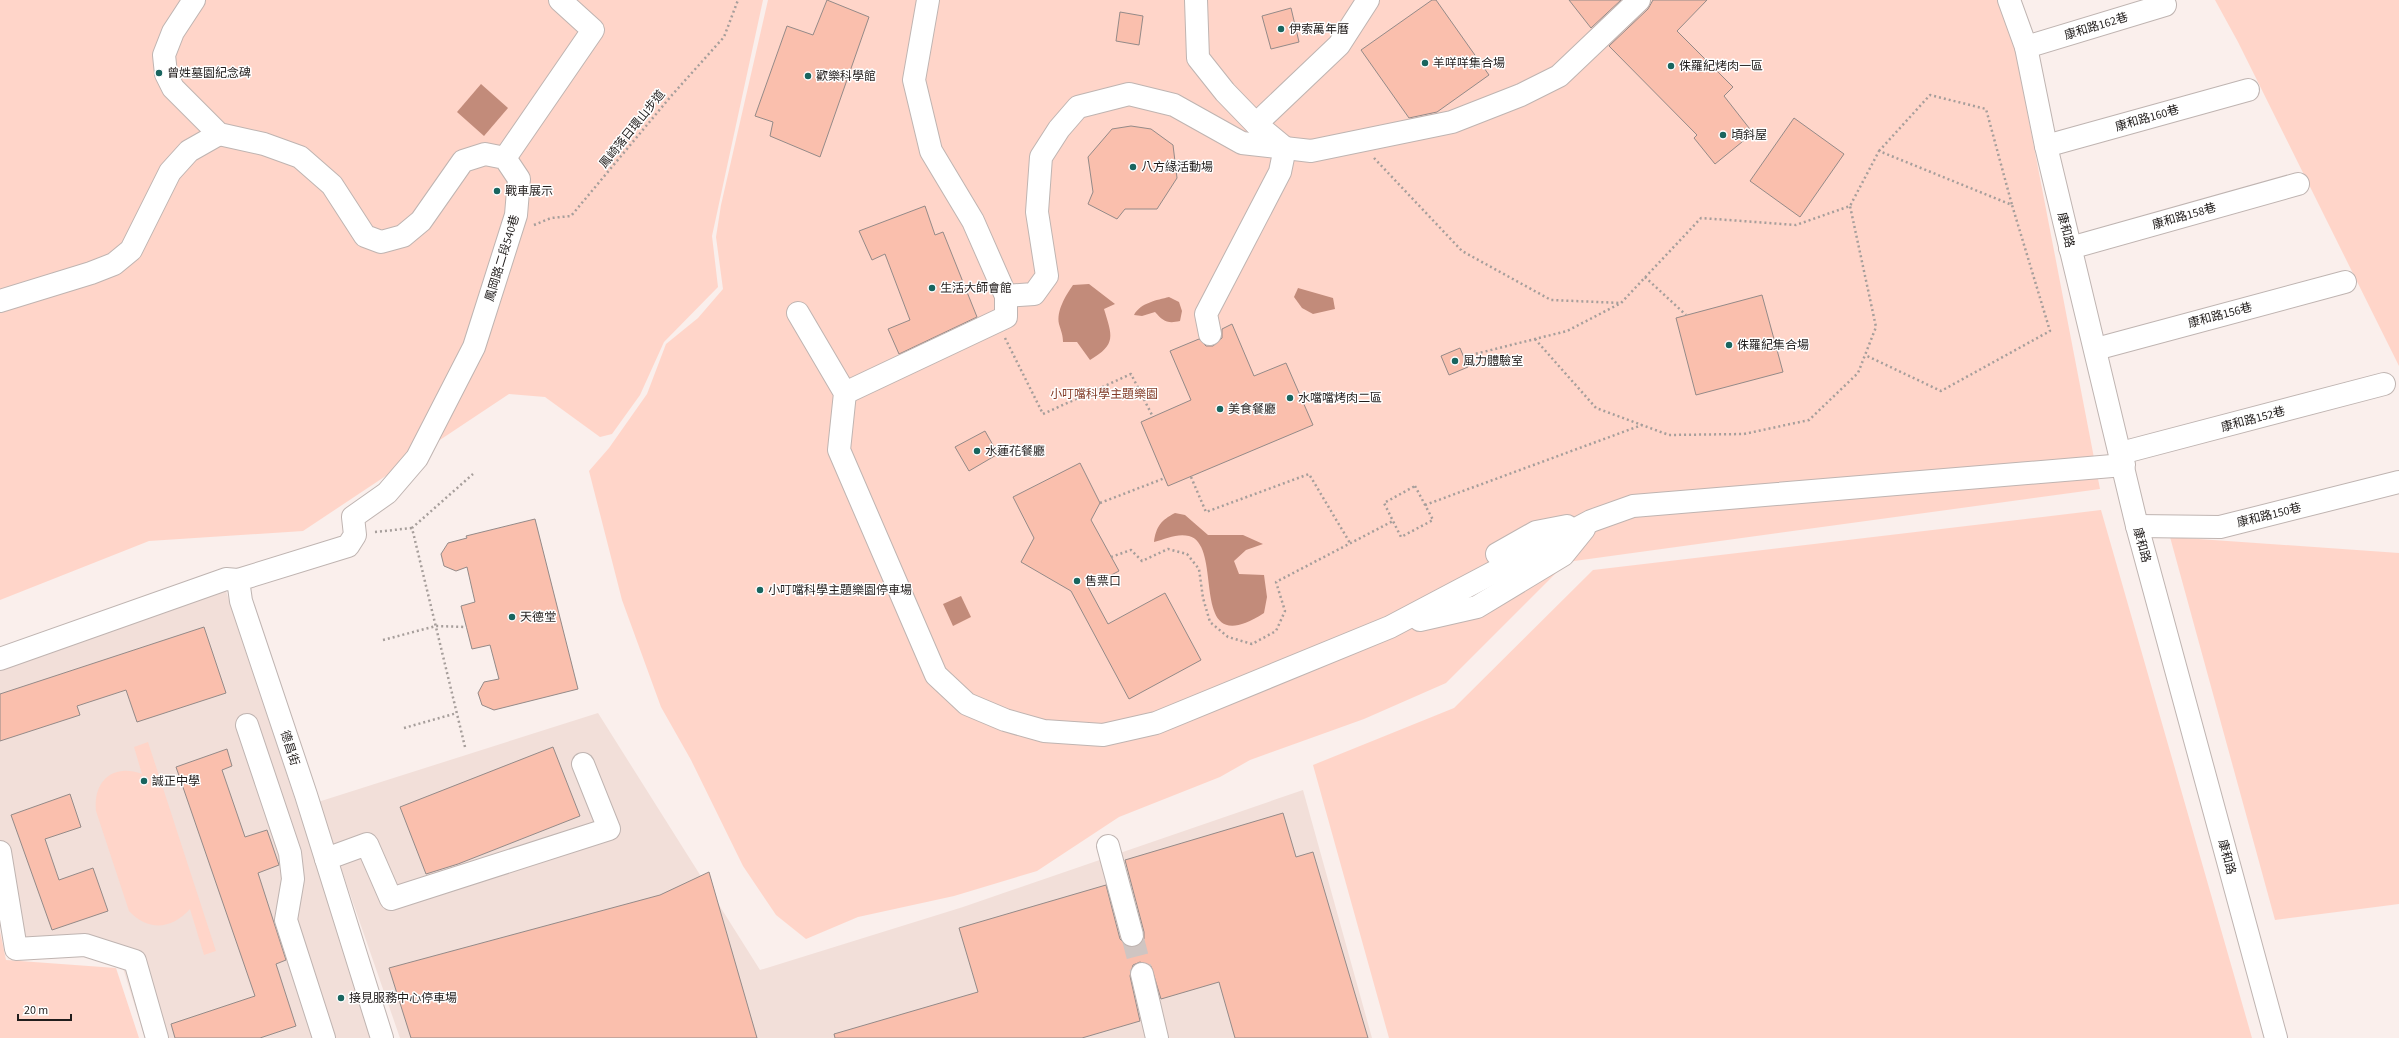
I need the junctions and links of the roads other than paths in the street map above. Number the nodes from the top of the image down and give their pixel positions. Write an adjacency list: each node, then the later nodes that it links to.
1 (194, 0): 12 (street)
2 (560, 0): 15 (street)
3 (928, 0): 19 (street)
4 (1196, 0): 11 (street)
5 (1368, 0): 11 (street)
6 (1639, 0): 14 (street)
7 (2009, 0): 9 (street, 康和路)
8 (2165, 5): 9 (street, 康和路162巷)
9 (2026, 47): 13 (street, 康和路)
10 (2248, 90): 13 (street, 康和路160巷)
11 (1256, 124): 14 (street)
12 (219, 134): 15 (street); 20 (street)
13 (2046, 146): 17 (street, 康和路)
14 (1285, 148): 19 (street); 22 (street)
15 (505, 158): 29 (street, 鳳岡路二段540巷)
16 (2298, 184): 17 (street, 康和路158巷)
17 (2070, 248): 23 (street, 康和路)
18 (2345, 282): 23 (street, 康和路156巷)
19 (1006, 296): 25 (street)
20 (0, 301)
21 (798, 313): 25 (street)
22 (1210, 334)
23 (2096, 349): 26 (street, 康和路)
24 (2384, 384): 26 (street, 康和路152巷)
25 (846, 393): 26 (street, 康和路152巷)
26 (2122, 460): 28 (street, 康和路)
27 (2399, 482): 28 (street, 康和路150巷)
28 (2137, 526): 44 (street, 康和路)
29 (238, 580): 30 (street); 33 (street, 德昌街)
30 (0, 658)
31 (247, 725): 34 (street)
32 (583, 764): 37 (street)
33 (306, 795): 34 (street); 37 (street, 德昌街)
34 (274, 807): 41 (street)
35 (1108, 846): 38 (street)
36 (0, 852): 40 (street)
37 (326, 858): 42 (street, 德昌街)
38 (1132, 935)
39 (1142, 974): 43 (street)
40 (157, 1038)
41 (324, 1038)
42 (382, 1038)
43 (1158, 1038)
44 (2276, 1038)

